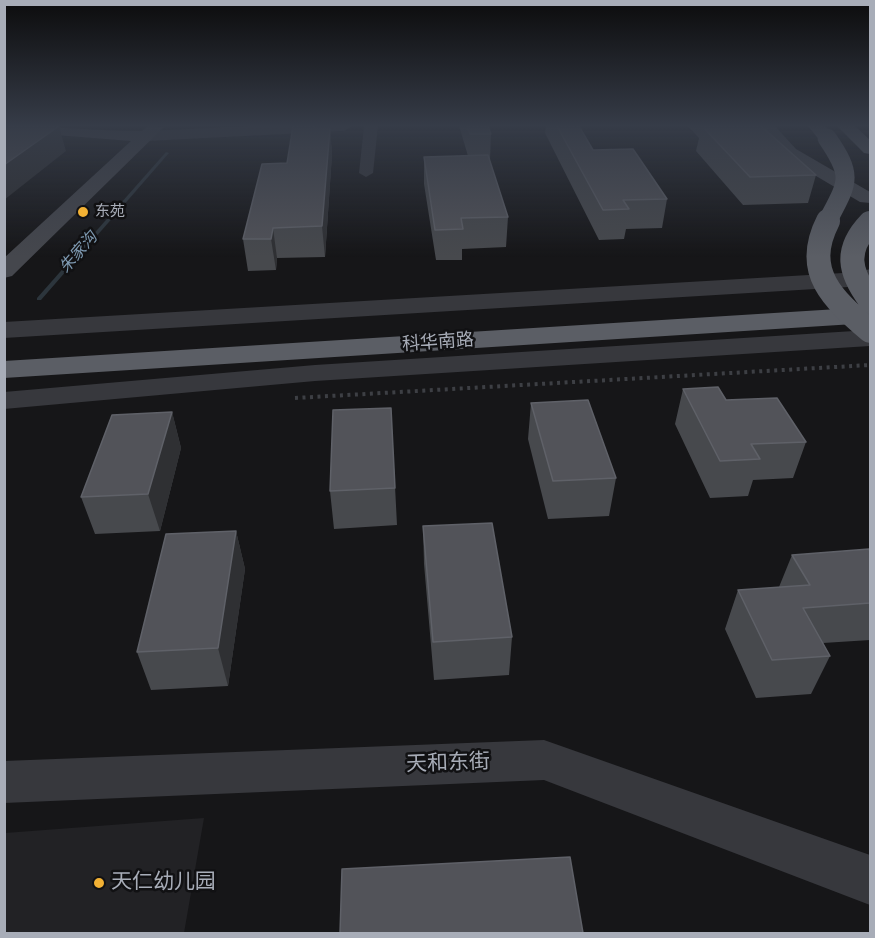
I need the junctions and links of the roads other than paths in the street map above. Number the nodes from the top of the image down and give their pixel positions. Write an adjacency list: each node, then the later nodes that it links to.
1 (86, 170): 8 (main road)
2 (97, 170): 11 (main road)
3 (366, 170): 7 (street)
4 (819, 170): 9 (main road)
5 (844, 170): 16 (highway, bridge)
6 (845, 170): 9 (main road)
7 (366, 173)
8 (71, 182)
9 (869, 199)
10 (870, 223): 12 (highway, bridge)
11 (4, 271)
12 (869, 286): 14 (street); 17 (highway, 科华南路, bridge)
13 (870, 315): 17 (highway, 科华南路)
14 (98, 324): 15 (street); 19 (street)
15 (4, 330)
16 (870, 331)
17 (347, 338): 19 (highway, 科华南路); 21 (highway, 科华南路)
18 (870, 338): 23 (street)
19 (144, 340): 20 (highway, 科华南路)
20 (4, 349)
21 (209, 357): 22 (highway, 科华南路); 23 (street)
22 (4, 370)
23 (14, 400)
24 (4, 782): 25 (street, 天和东街)
25 (870, 880)

